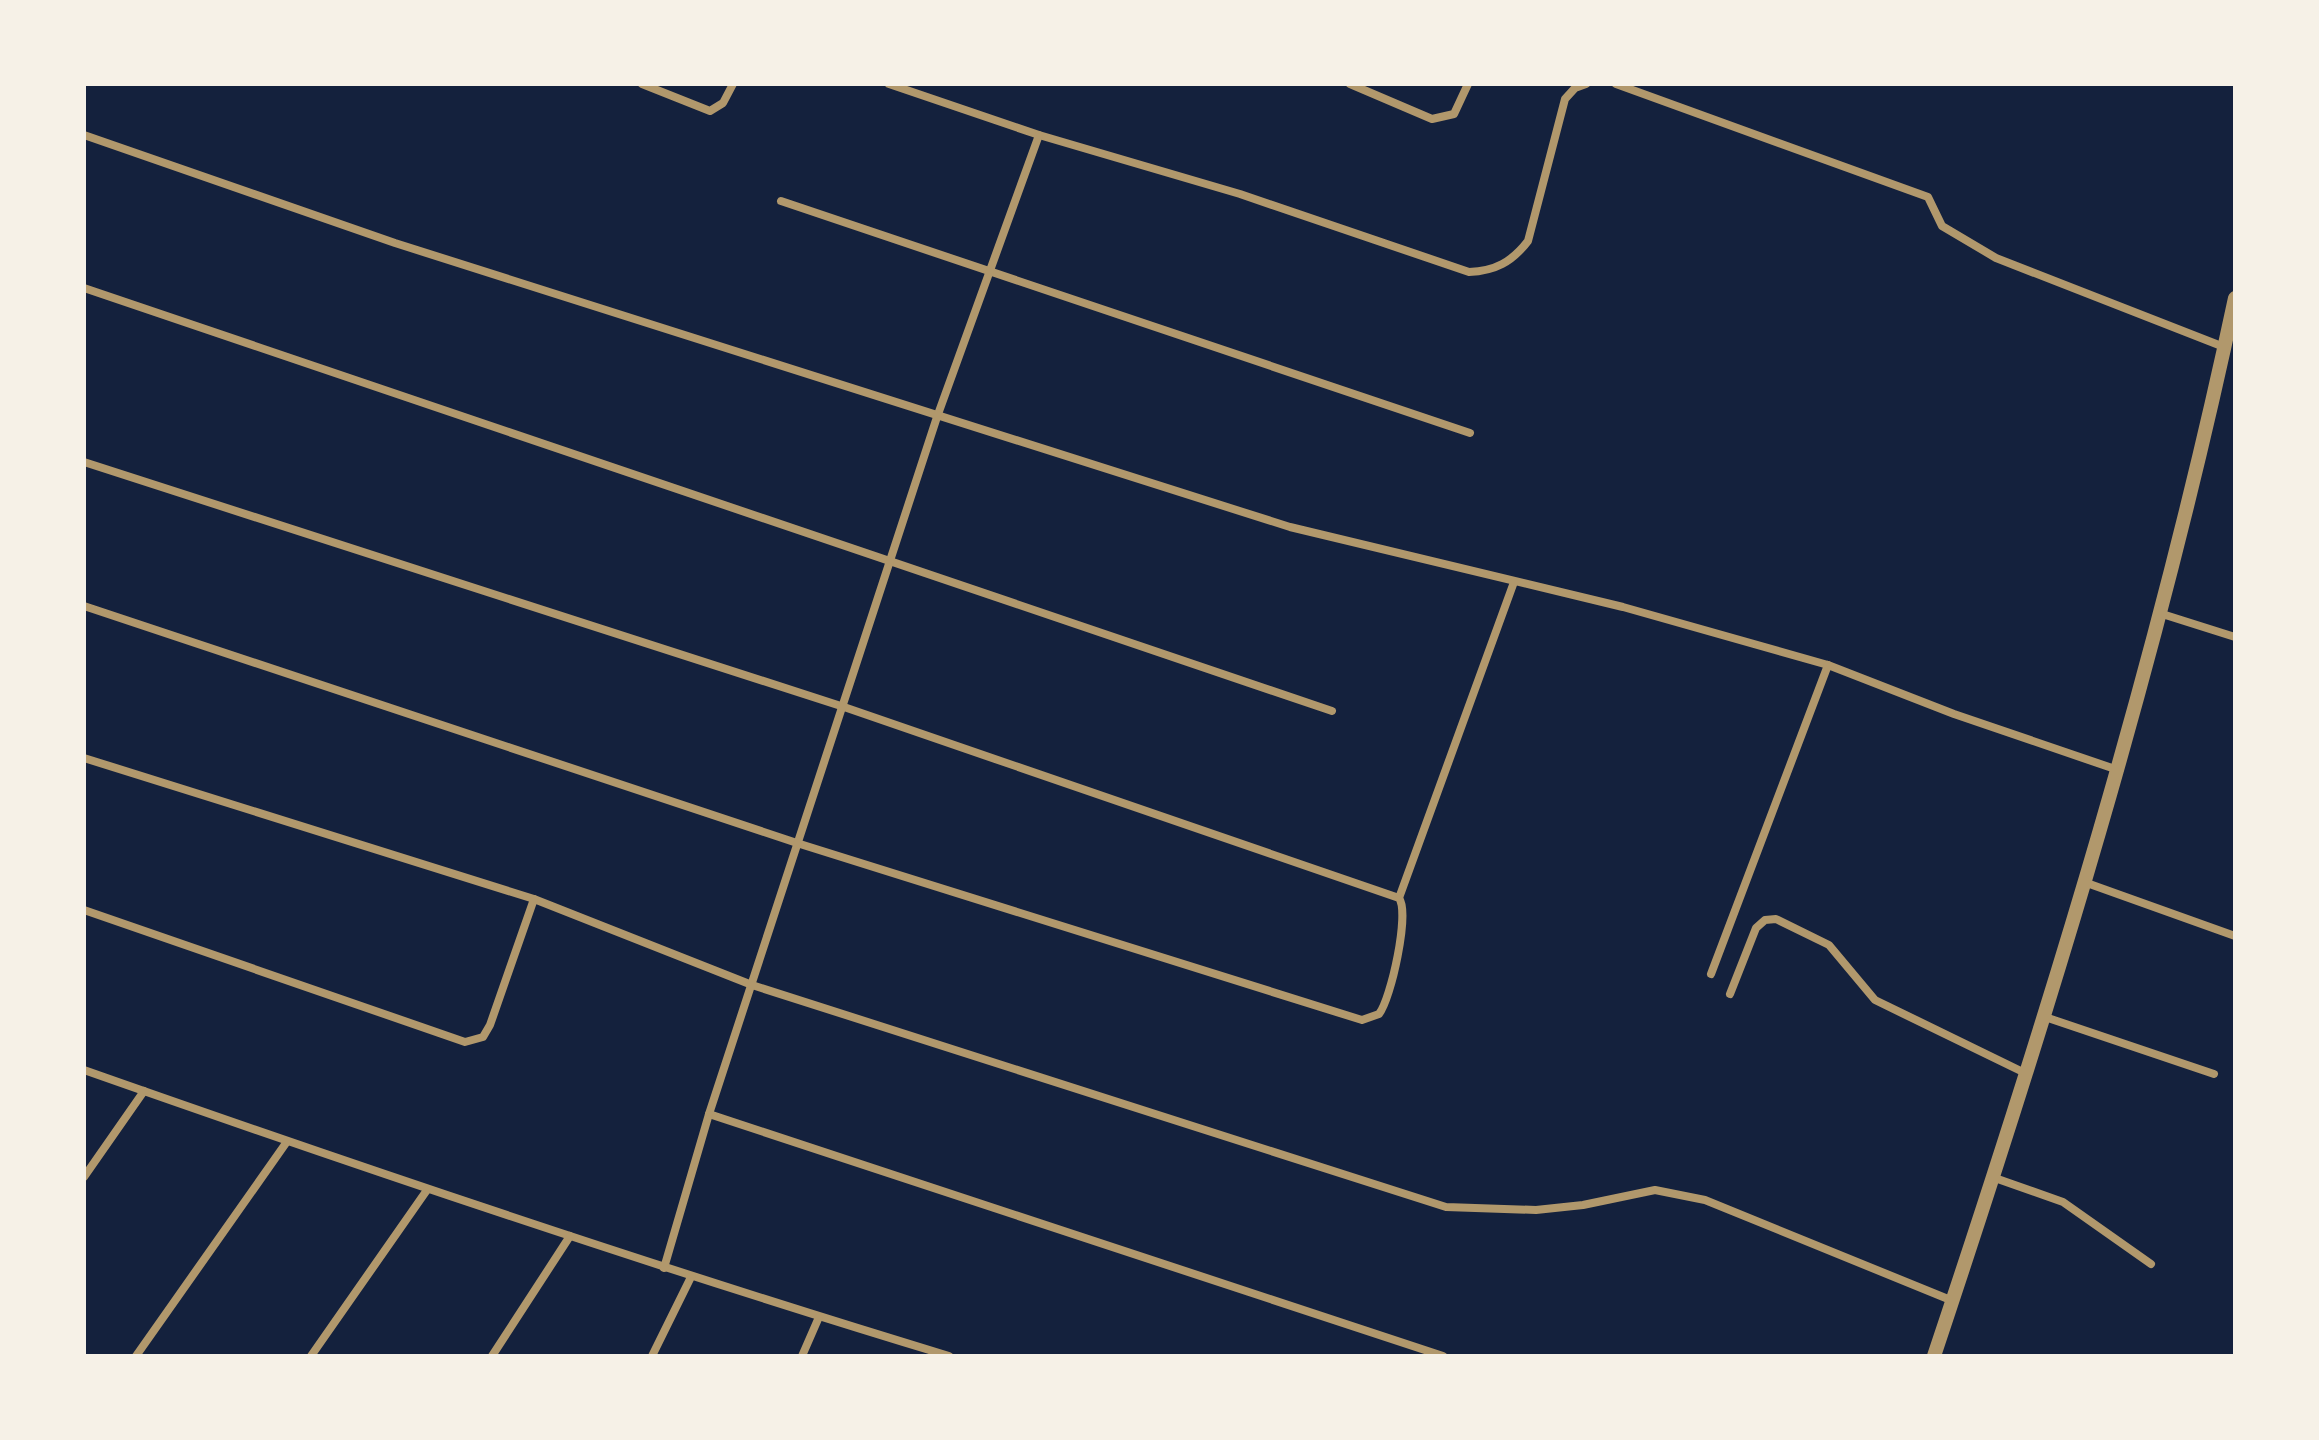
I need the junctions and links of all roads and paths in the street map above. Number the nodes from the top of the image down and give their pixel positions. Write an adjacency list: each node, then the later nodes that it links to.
1 (642, 84): 2 (street)
2 (733, 84)
3 (889, 84): 9 (street)
4 (1350, 84): 5 (street)
5 (1468, 84)
6 (1586, 84): 9 (street)
7 (1616, 84): 14 (street)
8 (84, 135): 15 (street)
9 (1039, 135): 11 (street)
10 (781, 201): 11 (street)
11 (989, 274): 15 (street); 16 (street)
12 (84, 288): 18 (street)
13 (2235, 298): 14 (street)
14 (2224, 347): 21 (street)
15 (937, 417): 18 (street); 19 (street)
16 (1470, 433)
17 (84, 462): 24 (street)
18 (891, 563): 24 (street); 25 (street)
19 (1514, 582): 23 (street); 30 (street)
20 (84, 606): 28 (street)
21 (2159, 613): 22 (street); 27 (street)
22 (2235, 637)
23 (1828, 665): 27 (street); 34 (street)
24 (844, 707): 28 (street); 30 (street)
25 (1332, 711)
26 (84, 758): 31 (street)
27 (2115, 769): 29 (street)
28 (800, 844): 30 (street); 35 (street)
29 (2084, 882): 33 (street); 37 (street)
30 (1399, 898)
31 (534, 899): 32 (street); 35 (street)
32 (84, 910)
33 (2235, 936)
34 (1711, 974)
35 (752, 985): 42 (street); 51 (street)
36 (1730, 994): 39 (street)
37 (2045, 1017): 39 (street); 40 (street)
38 (84, 1070): 41 (street)
39 (2025, 1073): 45 (street)
40 (2214, 1074)
41 (144, 1091): 43 (street); 44 (street)
42 (709, 1114): 49 (street); 59 (street)
43 (286, 1143): 46 (street); 53 (street)
44 (84, 1177)
45 (1992, 1177): 48 (street); 51 (street)
46 (427, 1190): 47 (street); 54 (street)
47 (570, 1236): 49 (street); 55 (street)
48 (2151, 1264)
49 (664, 1268): 50 (street)
50 (691, 1277): 52 (street); 56 (street)
51 (1953, 1301): 60 (street)
52 (819, 1317): 57 (street); 58 (street)
53 (136, 1356)
54 (311, 1356)
55 (492, 1356)
56 (652, 1356)
57 (802, 1356)
58 (949, 1356)
59 (1443, 1356)
60 (1934, 1356)

